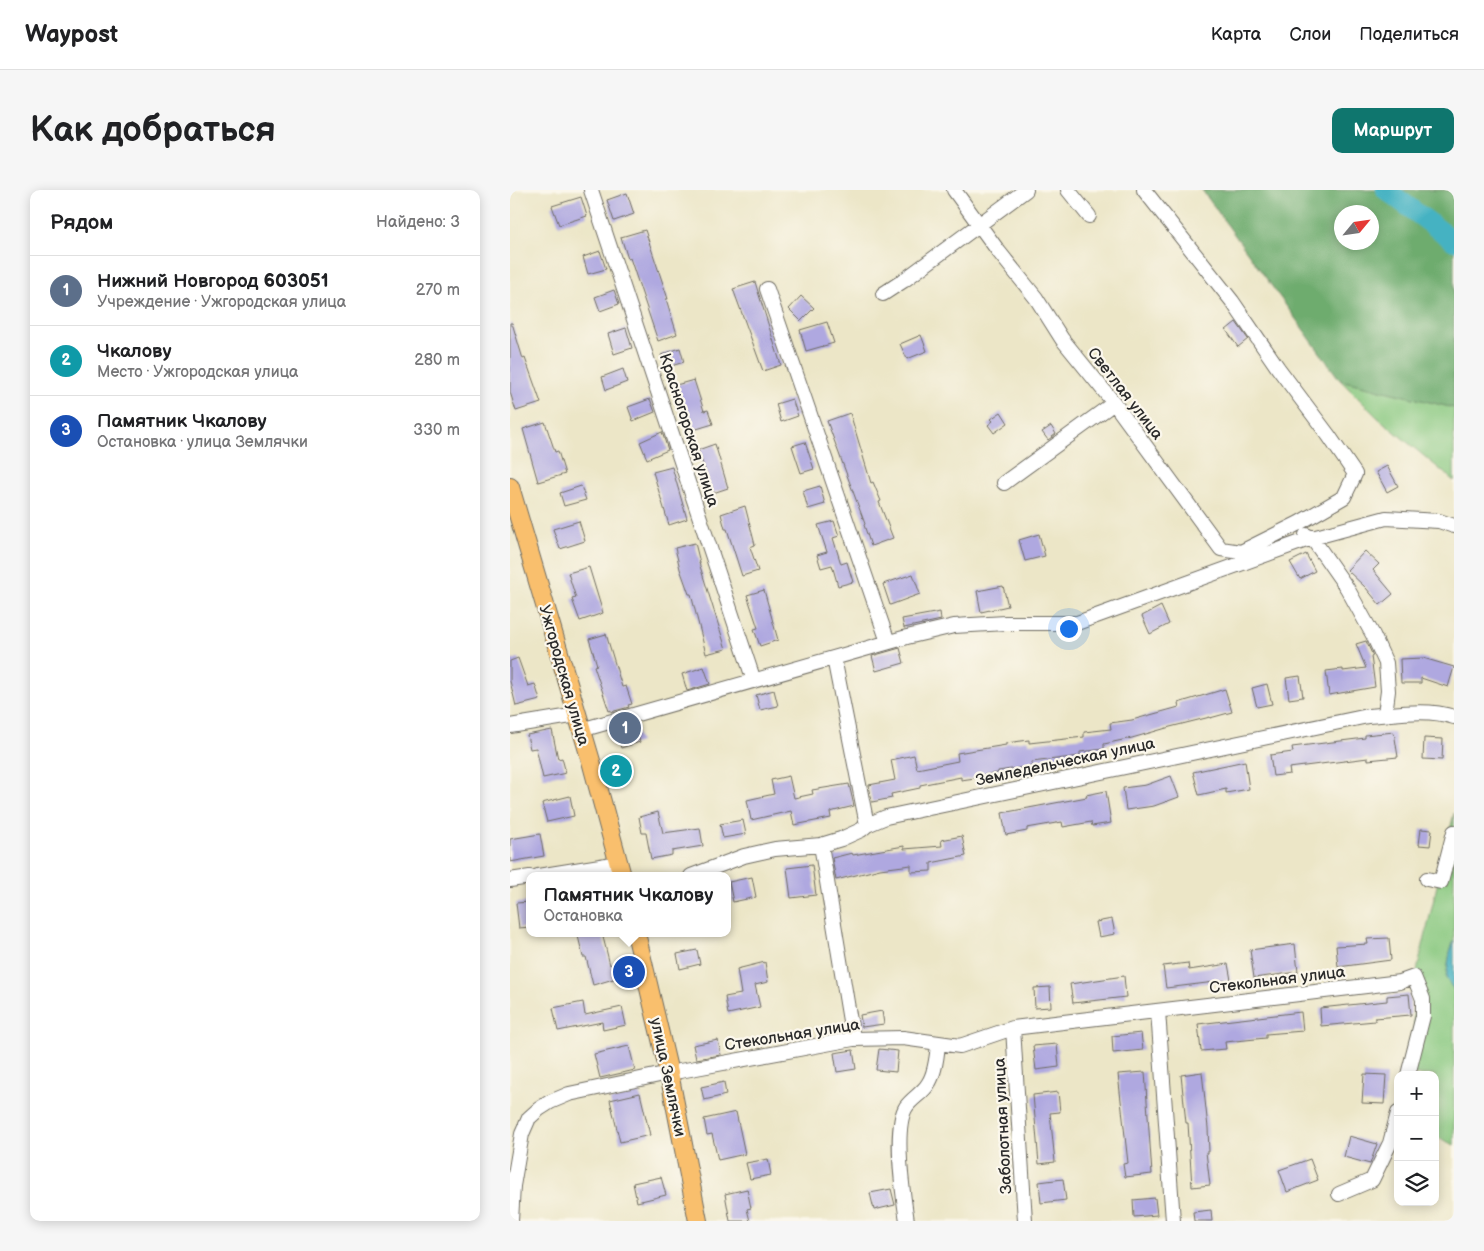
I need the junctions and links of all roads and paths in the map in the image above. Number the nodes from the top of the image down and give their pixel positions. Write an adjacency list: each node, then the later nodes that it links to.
1 (591, 190): 18 (street, Красногорская улица)
2 (954, 190): 7 (street, Светлая улица)
3 (1026, 190): 7 (street)
4 (1068, 190): 6 (street)
5 (1144, 190): 13 (street, Светлая улица)
6 (1089, 216)
7 (979, 224): 9 (street); 10 (street, Светлая улица)
8 (766, 289): 16 (street)
9 (883, 294)
10 (1114, 404): 11 (street); 13 (street, Светлая улица)
11 (1004, 483)
12 (510, 487): 21 (main road, Ужгородская улица)
13 (1299, 523): 15 (street)
14 (1454, 526): 15 (street)
15 (1312, 538): 16 (street); 19 (street)
16 (888, 642): 17 (street)
17 (834, 658): 18 (street); 23 (street)
18 (754, 681): 21 (street)
19 (1386, 714): 20 (street, Земледельческая улица); 23 (street, Земледельческая улица)
20 (1454, 717)
21 (579, 722): 22 (street); 26 (main road, Ужгородская улица)
22 (510, 726)
23 (867, 825): 25 (street, Земледельческая улица)
24 (1454, 832): 30 (street)
25 (821, 845): 28 (street, Земледельческая улица); 35 (street)
26 (620, 869): 27 (street)
27 (585, 872)
28 (703, 872)
29 (526, 878): 31 (street)
30 (1427, 879)
31 (510, 880)
32 (637, 937): 38 (main road, улица Землячки)
33 (1158, 1011): 34 (street, Стекольная улица); 37 (street, Стекольная улица); 45 (street)
34 (1014, 1028): 36 (street, Стекольная улица); 44 (street, Заболотная улица)
35 (853, 1039): 36 (street, Стекольная улица); 38 (street, Стекольная улица)
36 (938, 1044): 43 (street)
37 (1409, 1071)
38 (669, 1073): 41 (street, Стекольная улица); 42 (main road, улица Землячки)
39 (1397, 1116): 40 (street)
40 (1339, 1194)
41 (511, 1221)
42 (698, 1221)
43 (907, 1221)
44 (1025, 1221)
45 (1173, 1221)

